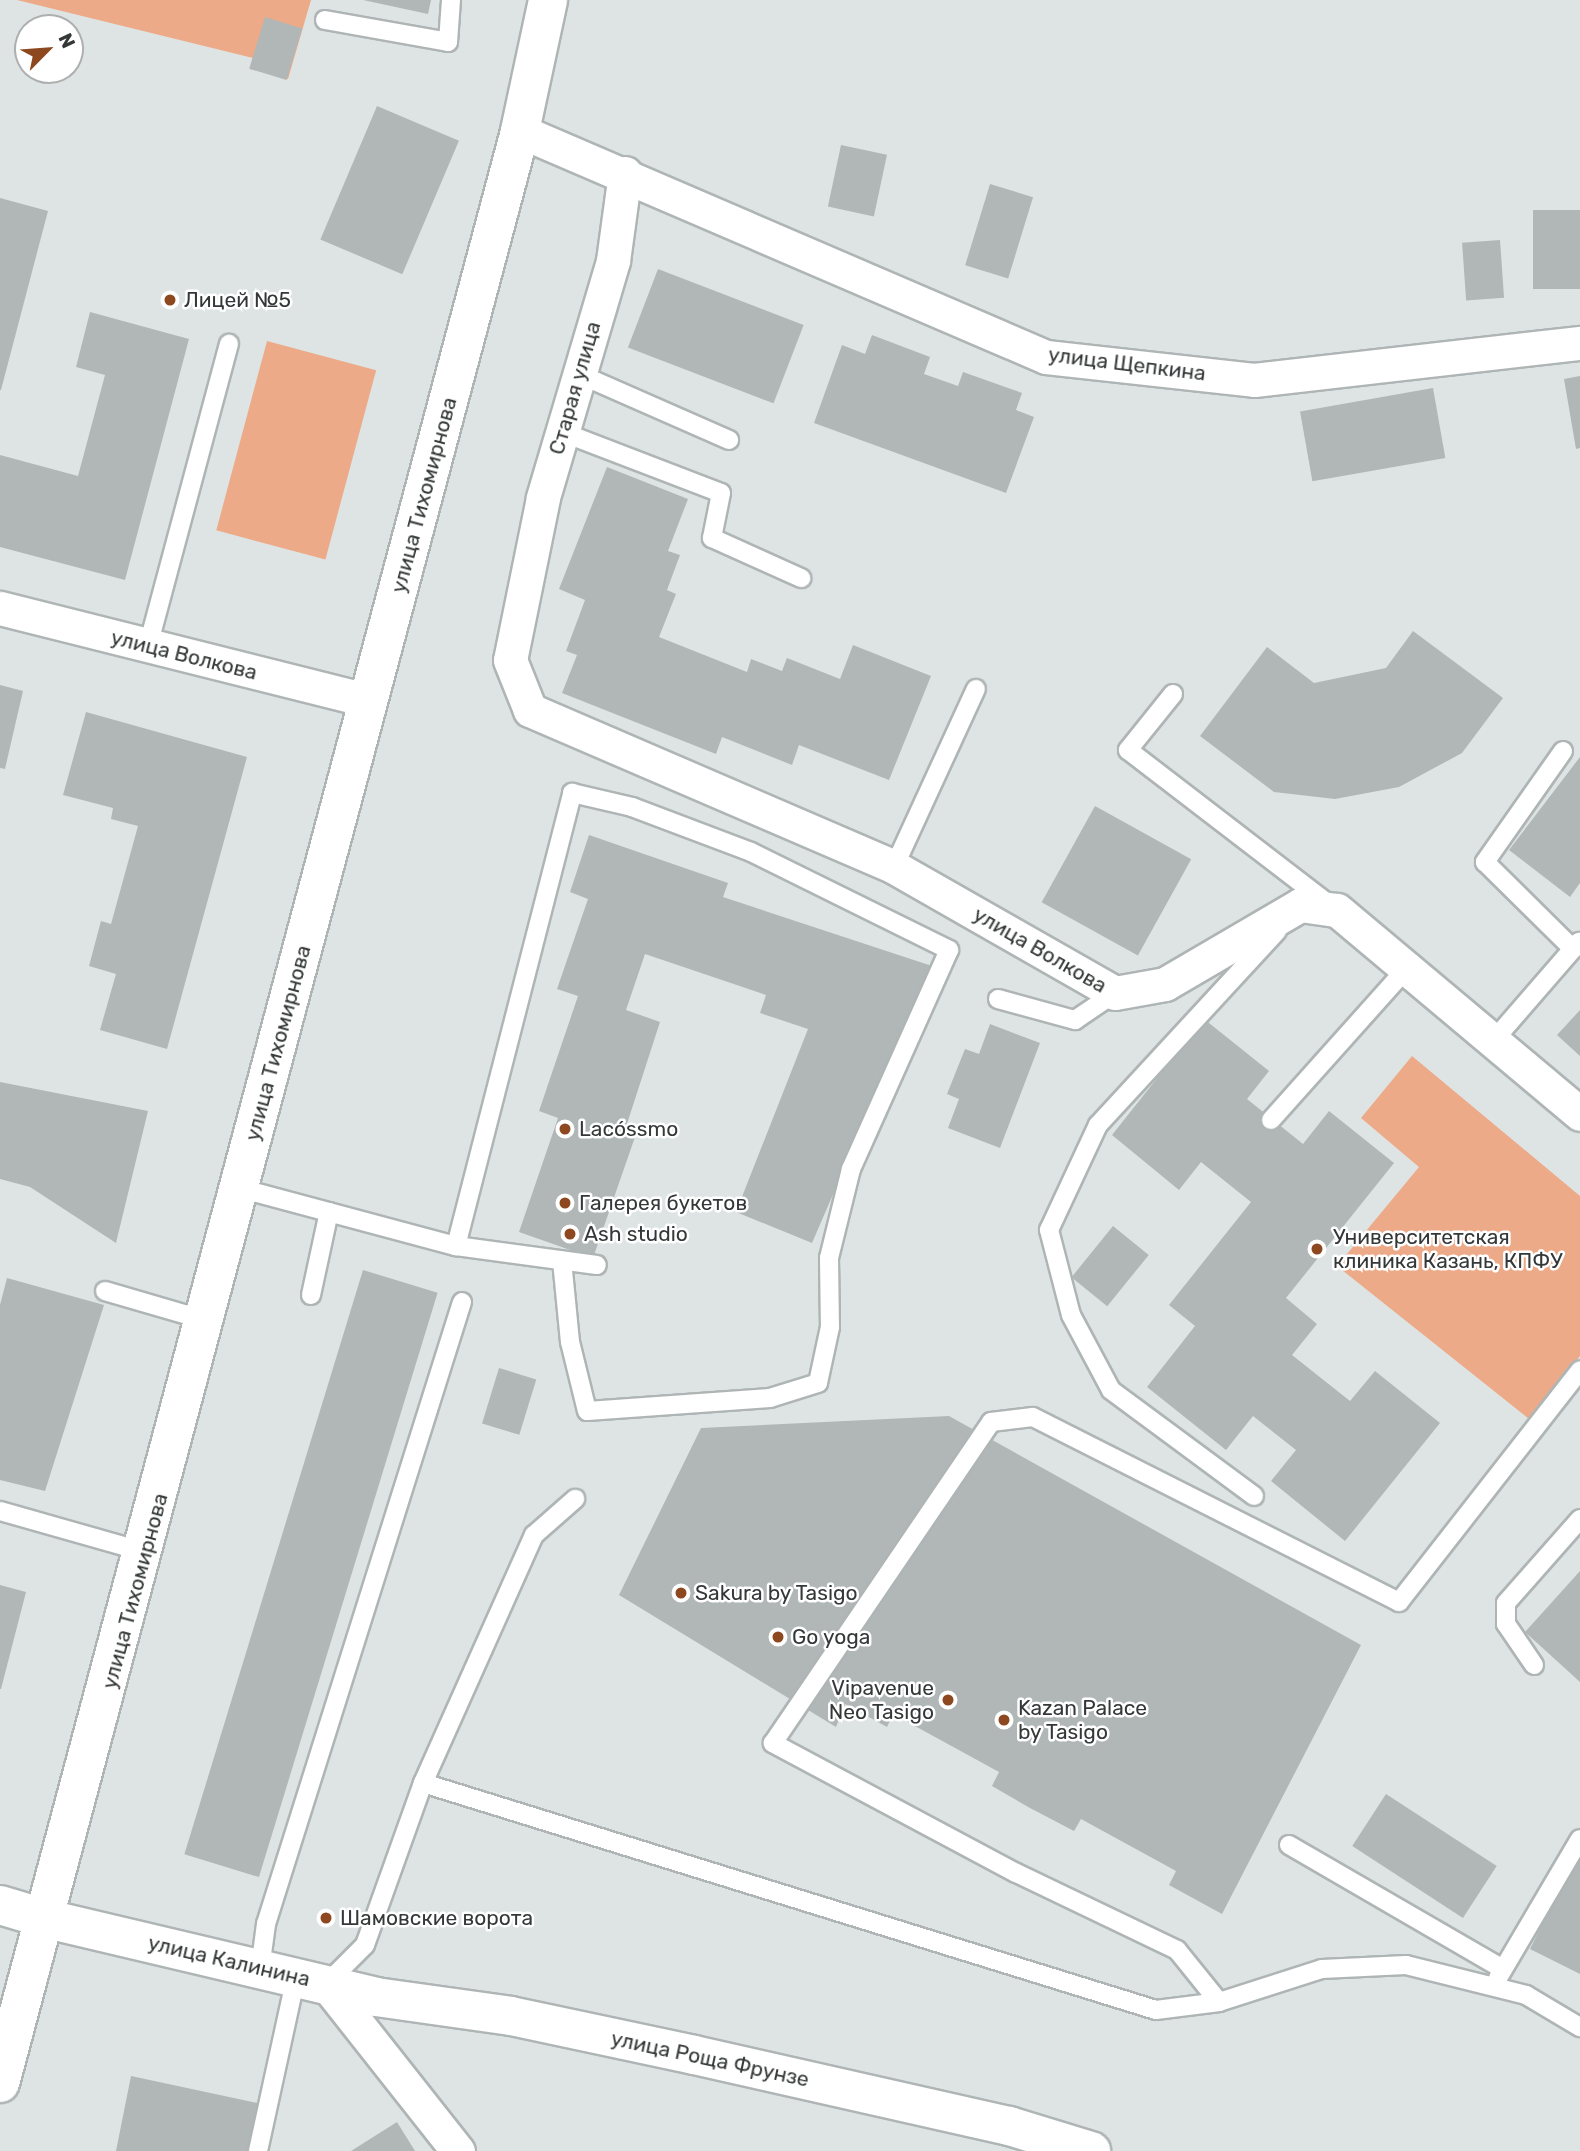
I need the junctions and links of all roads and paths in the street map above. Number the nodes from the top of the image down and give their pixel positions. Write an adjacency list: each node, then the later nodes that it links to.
1 (451, 0): 3 (lane)
2 (548, 0): 4 (main road, улица Тихомирнова)
3 (325, 20)
4 (520, 131): 5 (street); 16 (main road, улица Тихомирнова)
5 (625, 173): 6 (street, улица Щепкина); 8 (street, Старая улица)
6 (1580, 343)
7 (229, 344): 13 (lane)
8 (579, 374): 9 (street, Старая улица); 10 (lane)
9 (562, 432): 11 (lane); 17 (street, Старая улица)
10 (729, 440)
11 (801, 579)
12 (0, 608): 13 (street, улица Волкова)
13 (149, 646): 16 (street, улица Волкова)
14 (976, 689): 19 (lane)
15 (1173, 694): 21 (lane)
16 (369, 701): 29 (main road, улица Тихомирнова)
17 (530, 709): 19 (street, улица Волкова)
18 (1563, 751): 22 (lane)
19 (894, 867): 24 (street, улица Волкова)
20 (1300, 905): 21 (street); 24 (street, улица Волкова); 39 (lane)
21 (1337, 910): 23 (street)
22 (1576, 945): 26 (lane)
23 (1407, 968): 26 (street); 28 (lane)
24 (1115, 993): 25 (lane)
25 (998, 999)
26 (1494, 1040): 27 (street)
27 (1580, 1114)
28 (1271, 1120)
29 (239, 1188): 30 (lane); 37 (main road, улица Тихомирнова)
30 (329, 1212): 31 (lane); 35 (lane)
31 (456, 1246): 32 (lane); 32 (lane)
32 (562, 1260): 33 (lane)
33 (597, 1265)
34 (105, 1291): 37 (lane)
35 (311, 1296)
36 (462, 1302): 51 (lane)
37 (205, 1320): 43 (main road, улица Тихомирнова)
38 (1580, 1370): 53 (lane)
39 (1254, 1496)
40 (575, 1499): 45 (lane)
41 (0, 1511): 43 (lane)
42 (1580, 1519): 44 (lane)
43 (145, 1552): 49 (main road, улица Тихомирнова)
44 (1534, 1665)
45 (423, 1783): 51 (lane); 53 (lane)
46 (1580, 1839): 50 (lane)
47 (1289, 1845): 50 (lane)
48 (0, 1905): 49 (main road, улица Калинина)
49 (47, 1919): 51 (main road, улица Калинина); 55 (main road, улица Тихомирнова)
50 (1503, 1969): 52 (lane)
51 (294, 1976): 56 (lane); 57 (street, улица Калинина); 58 (main road, улица Роща Фрунзе)
52 (1492, 1986): 53 (lane); 54 (lane)
53 (1219, 2002)
54 (1580, 2027)
55 (0, 2083)
56 (258, 2151)
57 (458, 2151)
58 (1091, 2151)

